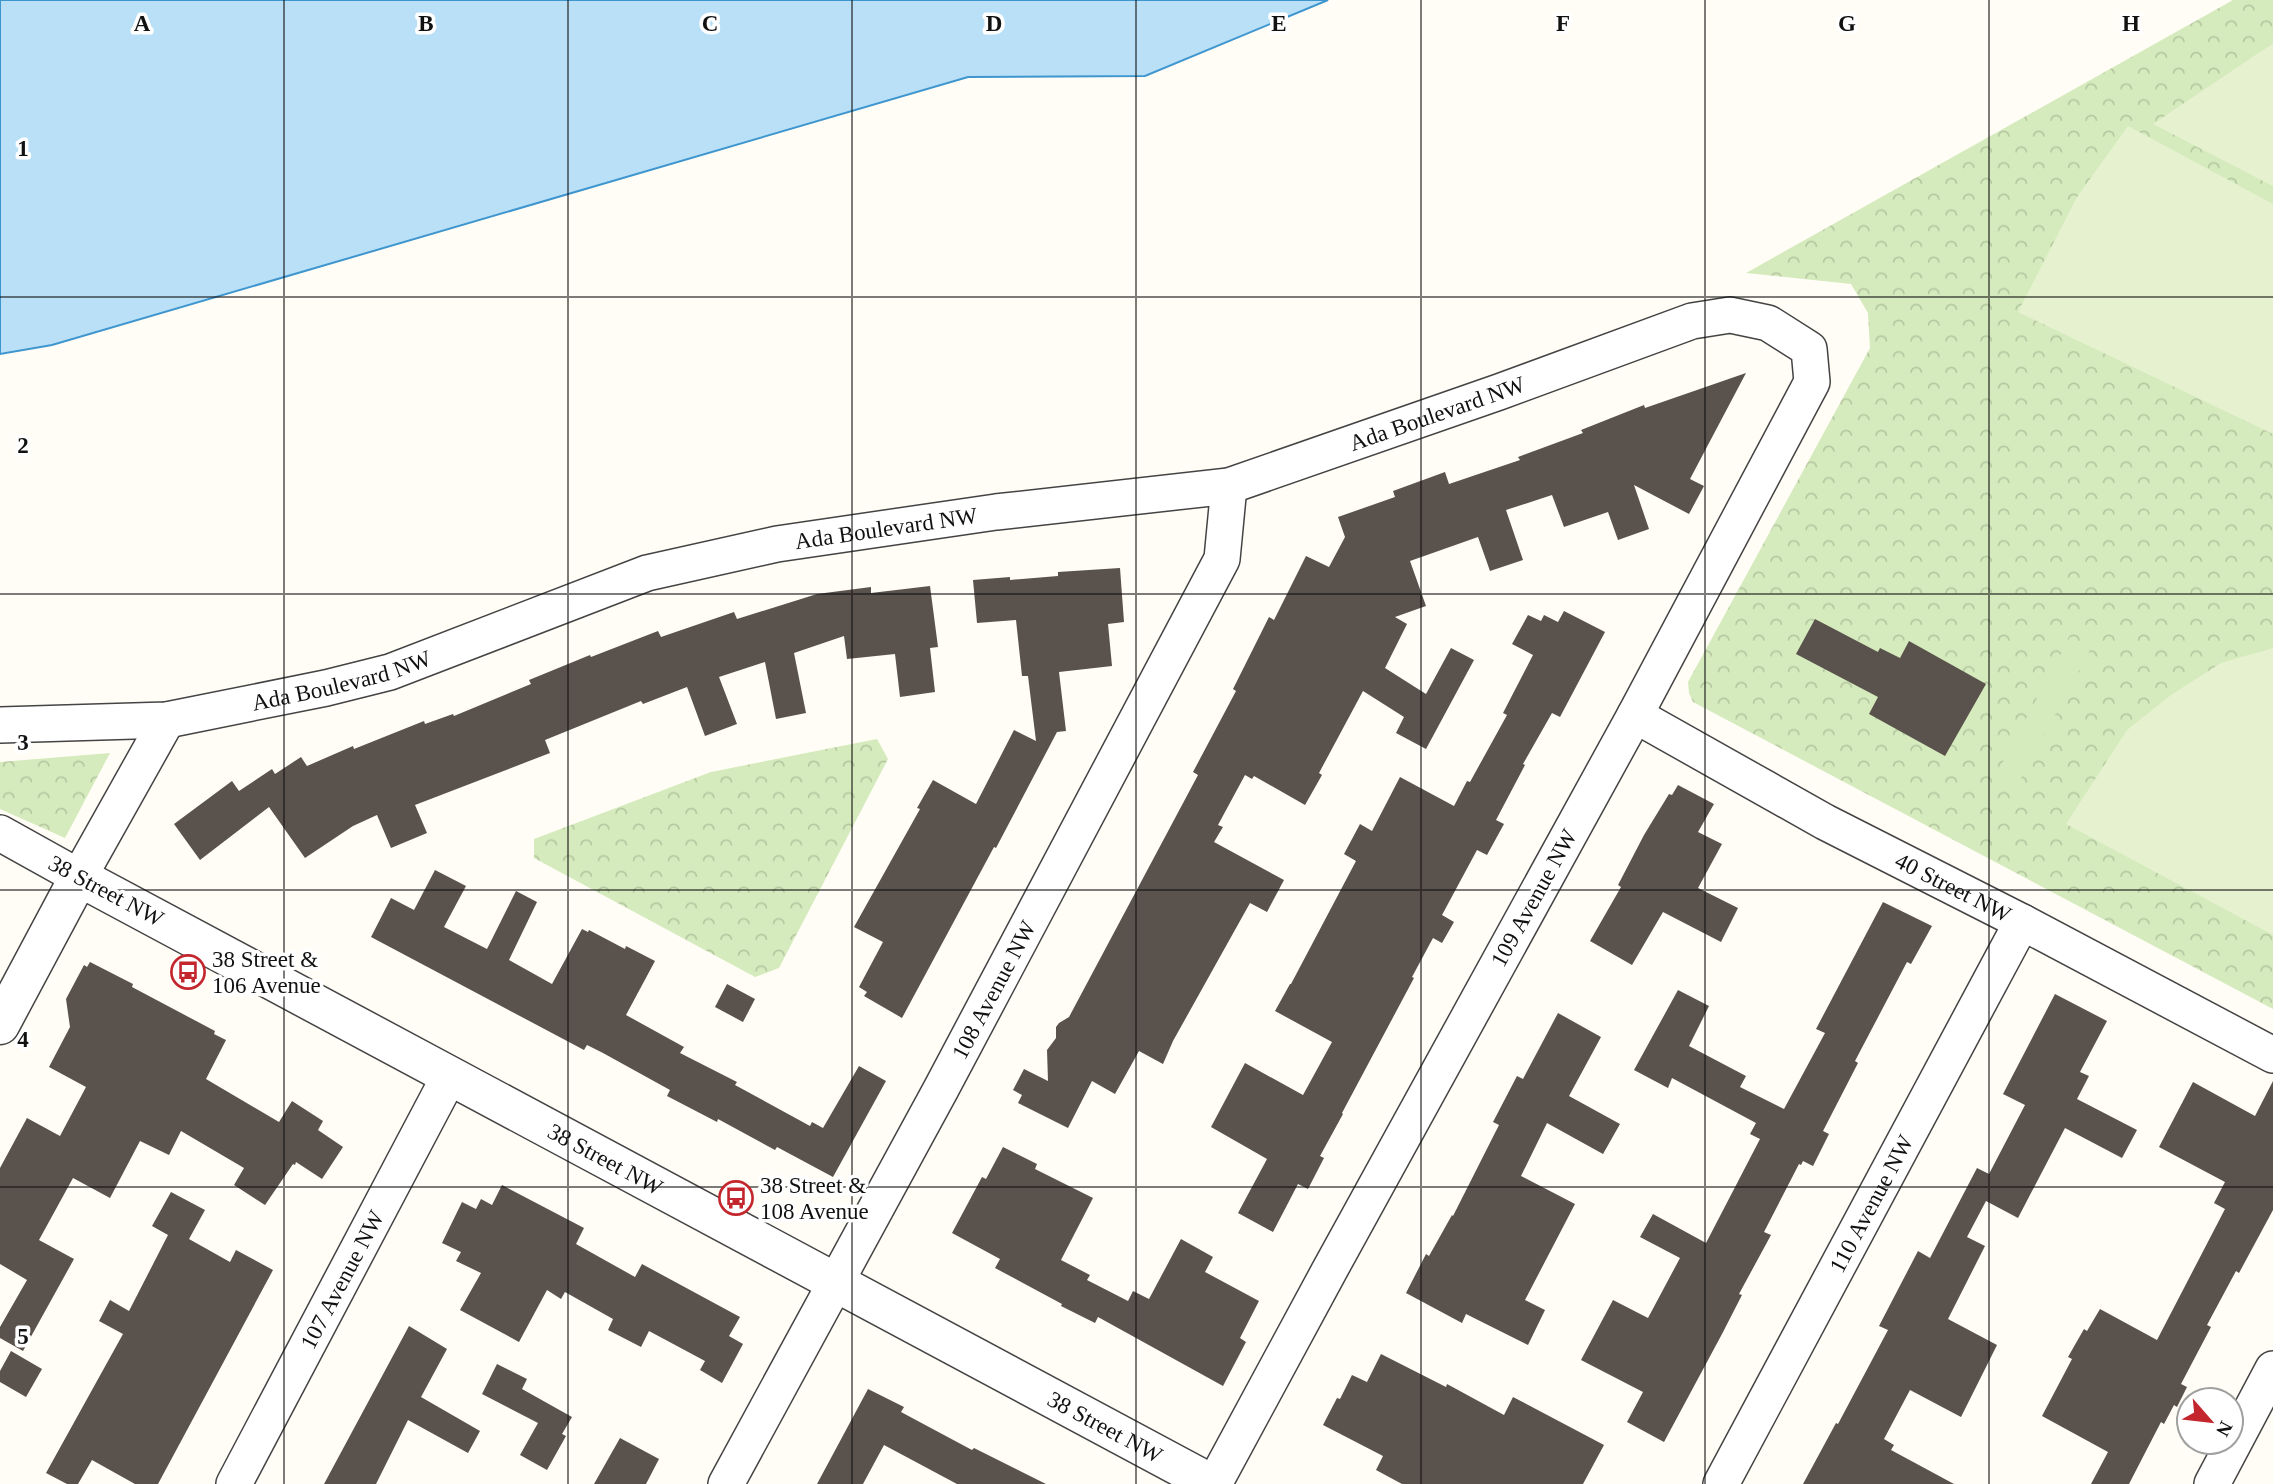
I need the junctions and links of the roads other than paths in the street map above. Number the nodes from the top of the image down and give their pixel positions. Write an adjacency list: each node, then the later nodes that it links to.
1 (1768, 323): 2 (street, Ada Boulevard NW); 3 (street, 109 Avenue NW)
2 (1229, 486): 4 (street, Ada Boulevard NW); 12 (street, 108 Avenue NW)
3 (1635, 715): 8 (street, 40 Street NW); 16 (street, 109 Avenue NW)
4 (167, 720): 5 (street, Ada Boulevard NW); 7 (street)
5 (0, 725)
6 (0, 833): 7 (street, 38 Street NW)
7 (79, 877): 9 (street); 11 (street, 38 Street NW)
8 (2022, 922): 10 (street, 40 Street NW); 17 (street, 110 Avenue NW)
9 (0, 1025)
10 (2273, 1055)
11 (450, 1075): 12 (street, 38 Street NW); 14 (street, 107 Avenue NW)
12 (837, 1282): 15 (street, 108 Avenue NW); 16 (street, 38 Street NW)
13 (2273, 1369): 18 (street)
14 (234, 1484)
15 (726, 1484)
16 (1213, 1484)
17 (1721, 1484)
18 (2212, 1484)

